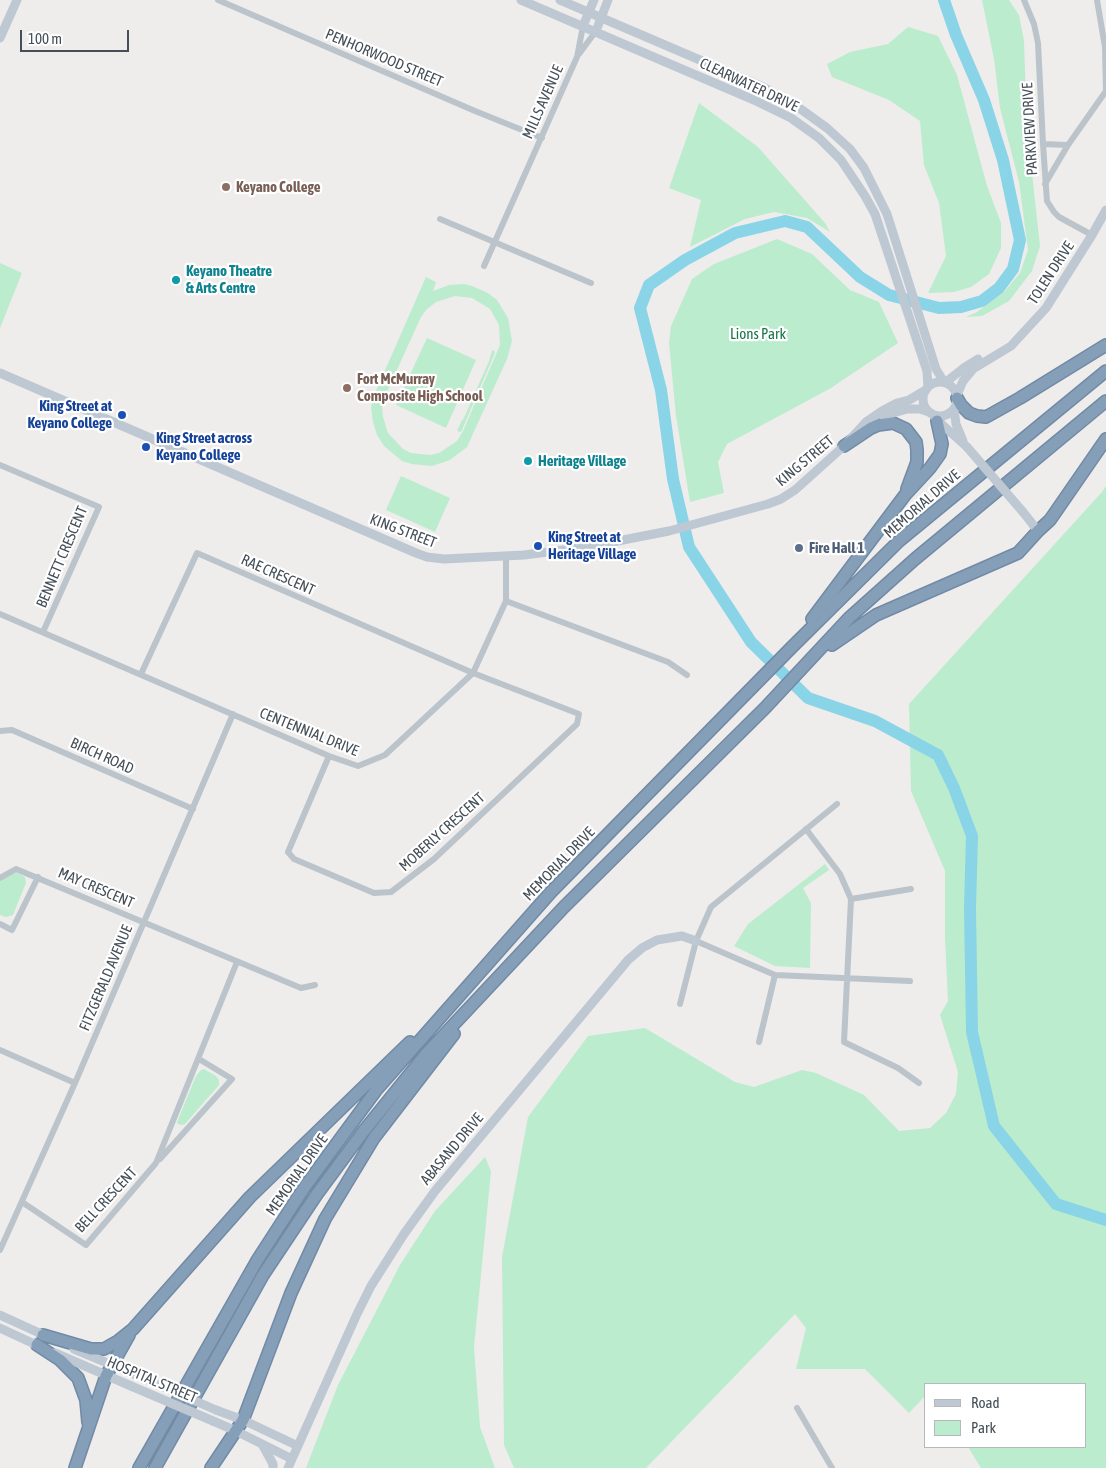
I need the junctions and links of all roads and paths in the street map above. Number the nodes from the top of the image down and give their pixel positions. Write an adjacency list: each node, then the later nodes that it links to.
1 (17, 0): 13 (main road)
2 (218, 0): 17 (street, PENHORWOOD STREET)
3 (521, 0): 11 (main road, CLEARWATER DRIVE)
4 (560, 0): 9 (main road, CLEARWATER DRIVE)
5 (594, 0): 9 (main road)
6 (608, 0): 10 (main road)
7 (1024, 0): 18 (street, PARKVIEW DRIVE)
8 (1097, 0): 14 (street)
9 (589, 12): 10 (main road, CLEARWATER DRIVE); 11 (main road)
10 (602, 17): 12 (main road); 29 (main road, CLEARWATER DRIVE)
11 (583, 26): 12 (main road, CLEARWATER DRIVE); 15 (street, MILLS AVENUE)
12 (596, 31): 15 (street, MILLS AVENUE); 29 (main road, CLEARWATER DRIVE)
13 (0, 38)
14 (1105, 47): 16 (street)
15 (577, 57): 17 (street, MILLS AVENUE)
16 (1106, 91): 19 (street)
17 (542, 138): 24 (street, MILLS AVENUE)
18 (1043, 144): 19 (street); 20 (street, PARKVIEW DRIVE)
19 (1068, 145): 20 (street)
20 (1045, 184): 23 (street, PARKVIEW DRIVE)
21 (1106, 210): 23 (main road, TOLEN DRIVE)
22 (440, 219): 24 (street)
23 (1092, 235): 28 (main road, TOLEN DRIVE)
24 (494, 242): 25 (street, MILLS AVENUE); 26 (street)
25 (484, 266)
26 (591, 283)
27 (1106, 345): 34 (highway)
28 (1011, 346): 32 (main road, TOLEN DRIVE); 34 (main road, TOLEN DRIVE)
29 (931, 370): 32 (main road, CLEARWATER DRIVE); 33 (main road, CLEARWATER DRIVE)
30 (1106, 371): 48 (highway, MEMORIAL DRIVE)
31 (0, 373): 44 (main road, KING STREET)
32 (945, 382): 33 (main road); 34 (main road)
33 (927, 388): 36 (main road); 37 (main road, KING STREET)
34 (956, 401): 36 (main road); 40 (main road)
35 (1106, 401): 49 (highway, MEMORIAL DRIVE)
36 (932, 415): 37 (main road, KING STREET); 40 (main road); 42 (highway)
37 (857, 432): 39 (main road, KING STREET)
38 (1106, 439): 43 (highway)
39 (844, 446): 42 (highway); 44 (main road, KING STREET)
40 (967, 448): 43 (main road, bridge)
41 (0, 465): 47 (street, BENNETT CRESCENT)
42 (905, 495): 48 (highway)
43 (1038, 531): 49 (highway)
44 (506, 556): 45 (street, CENTENNIAL DRIVE)
45 (506, 601): 50 (street, CENTENNIAL DRIVE); 52 (street)
46 (0, 614): 47 (street, CENTENNIAL DRIVE)
47 (43, 632): 51 (street, CENTENNIAL DRIVE)
48 (792, 647): 69 (highway, MEMORIAL DRIVE)
49 (810, 661): 67 (highway, MEMORIAL DRIVE)
50 (472, 673): 51 (street, RAE CRESCENT); 55 (street, CENTENNIAL DRIVE); 55 (street, MOBERLY CRESCENT)
51 (141, 674): 53 (street, CENTENNIAL DRIVE)
52 (687, 675)
53 (234, 714): 55 (street, CENTENNIAL DRIVE); 57 (street, FITZGERALD AVENUE)
54 (0, 731): 57 (street, BIRCH ROAD)
55 (329, 756)
56 (837, 804): 58 (street)
57 (193, 809): 63 (street, FITZGERALD AVENUE)
58 (806, 829): 62 (street); 65 (street)
59 (38, 877): 60 (street, MAY CRESCENT); 63 (street, MAY CRESCENT); 64 (street, MAY CRESCENT)
60 (0, 878)
61 (911, 889): 62 (street)
62 (851, 899): 70 (street)
63 (144, 922): 66 (street); 77 (street, FITZGERALD AVENUE)
64 (0, 924)
65 (696, 940): 68 (street); 73 (street); 92 (main road, ABASAND DRIVE)
66 (237, 962): 72 (street); 76 (street, BELL CRESCENT)
67 (505, 970): 88 (highway); 96 (highway, MEMORIAL DRIVE)
68 (775, 975): 70 (street); 74 (street)
69 (475, 978): 84 (highway); 95 (highway, MEMORIAL DRIVE)
70 (847, 979): 71 (street); 78 (street)
71 (910, 981)
72 (315, 985)
73 (680, 1004)
74 (759, 1042)
75 (0, 1050): 77 (street)
76 (198, 1059): 79 (street, BELL CRESCENT); 79 (street, BELL CRESCENT)
77 (74, 1083): 80 (street, FITZGERALD AVENUE)
78 (920, 1083)
79 (156, 1163): 80 (street, BELL CRESCENT)
80 (22, 1202): 81 (street, FITZGERALD AVENUE)
81 (0, 1250)
82 (0, 1315): 85 (main road, HOSPITAL STREET)
83 (0, 1328): 85 (main road, HOSPITAL STREET)
84 (133, 1330): 85 (highway); 86 (highway)
85 (40, 1340): 86 (main road, HOSPITAL STREET); 89 (highway)
86 (109, 1370): 88 (main road, HOSPITAL STREET, bridge); 89 (highway); 90 (main road, HOSPITAL STREET, bridge)
87 (797, 1408): 100 (street)
88 (243, 1420): 90 (highway); 92 (main road)
89 (88, 1426): 94 (highway)
90 (236, 1431): 91 (main road, HOSPITAL STREET); 97 (highway)
91 (262, 1444): 93 (main road, HOSPITAL STREET); 98 (main road)
92 (298, 1446): 93 (main road, ABASAND DRIVE)
93 (292, 1459): 99 (main road, ABASAND DRIVE)
94 (75, 1468)
95 (139, 1468)
96 (155, 1468)
97 (211, 1468)
98 (273, 1468)
99 (288, 1468)
100 (832, 1468)

